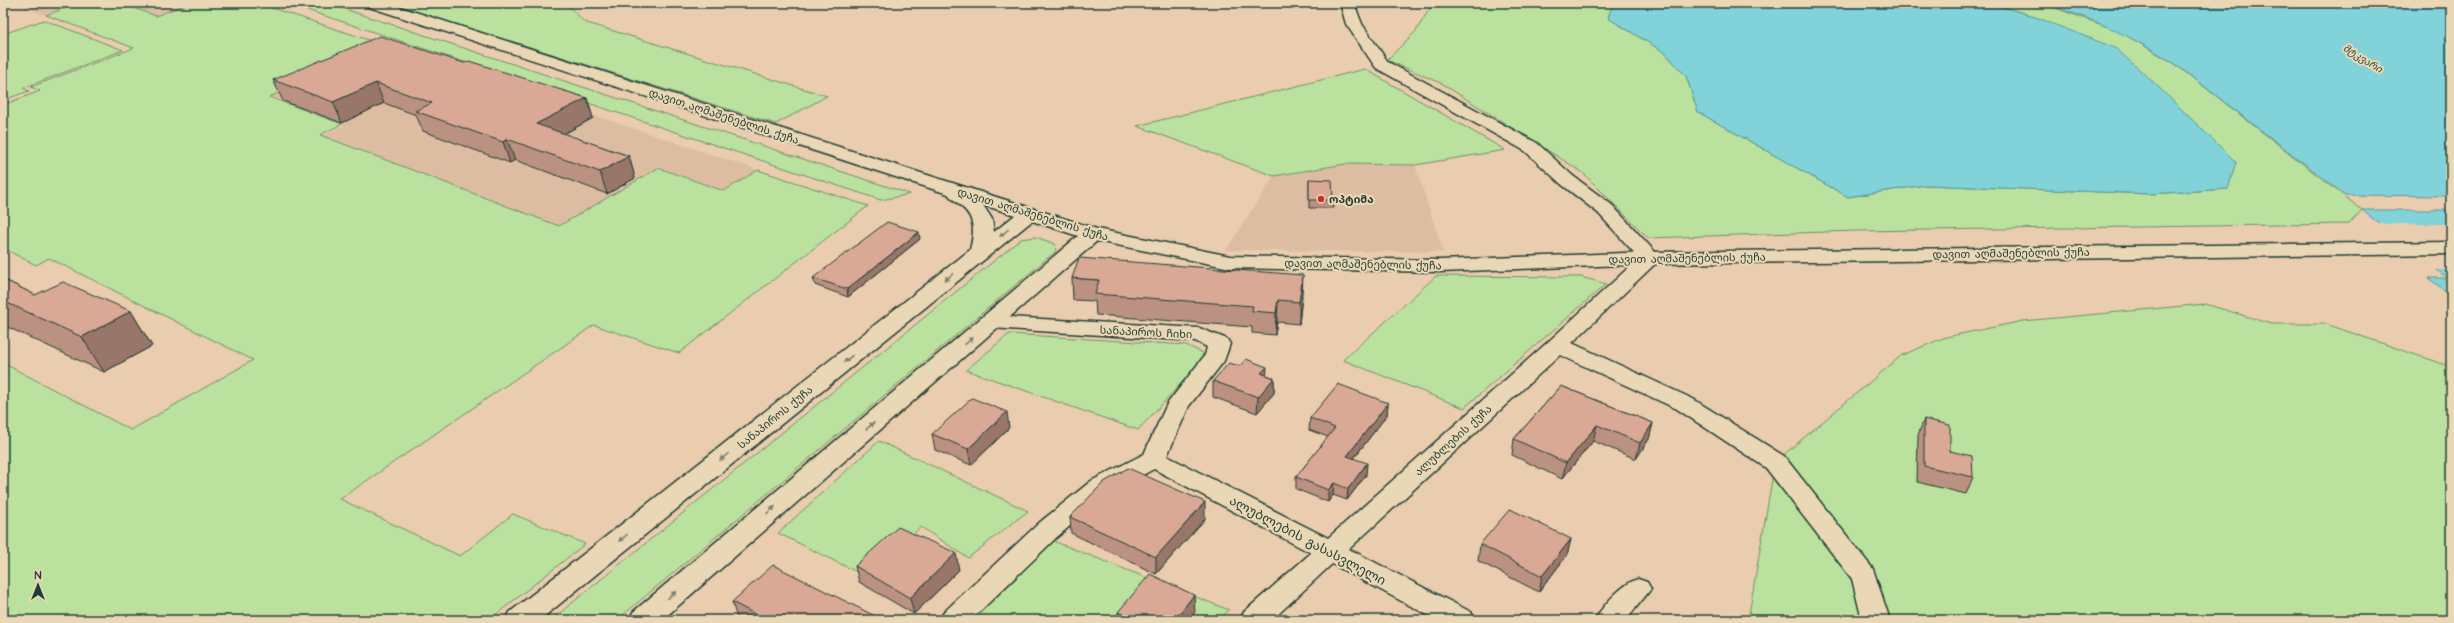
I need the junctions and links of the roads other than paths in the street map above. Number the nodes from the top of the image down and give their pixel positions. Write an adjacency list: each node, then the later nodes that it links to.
1 (371, 3): 3 (main road, დავით აღმაშენებლის ქუჩა)
2 (1347, 3): 8 (street)
3 (953, 190): 4 (main road, დავით აღმაშენებლის ქუჩა); 7 (main road)
4 (1029, 214): 5 (main road, დავით აღმაშენებლის ქუჩა); 7 (main road, სანაპიროს ქუჩა, one-way to 7)
5 (1093, 234): 8 (main road, დავით აღმაშენებლის ქუჩა); 9 (main road)
6 (2451, 248): 8 (main road, დავით აღმაშენებლის ქუჩა)
7 (980, 253): 14 (main road, სანაპიროს ქუჩა, one-way to 14)
8 (1650, 258): 10 (street, ალუბლების ქუჩა)
9 (991, 322): 11 (street, სანაპიროს ჩიხი); 15 (main road, one-way to 9)
10 (1558, 345): 12 (street, ალუბლების ქუჩა); 20 (street)
11 (1154, 459): 12 (street, ალუბლების გასასვლელი); 16 (street)
12 (1329, 552): 17 (street, ალუბლების ქუჩა); 18 (street, ალუბლების გასასვლელი)
13 (1638, 589): 19 (street)
14 (520, 620)
15 (643, 620)
16 (954, 620)
17 (1254, 620)
18 (1462, 620)
19 (1609, 620)
20 (1876, 620)

